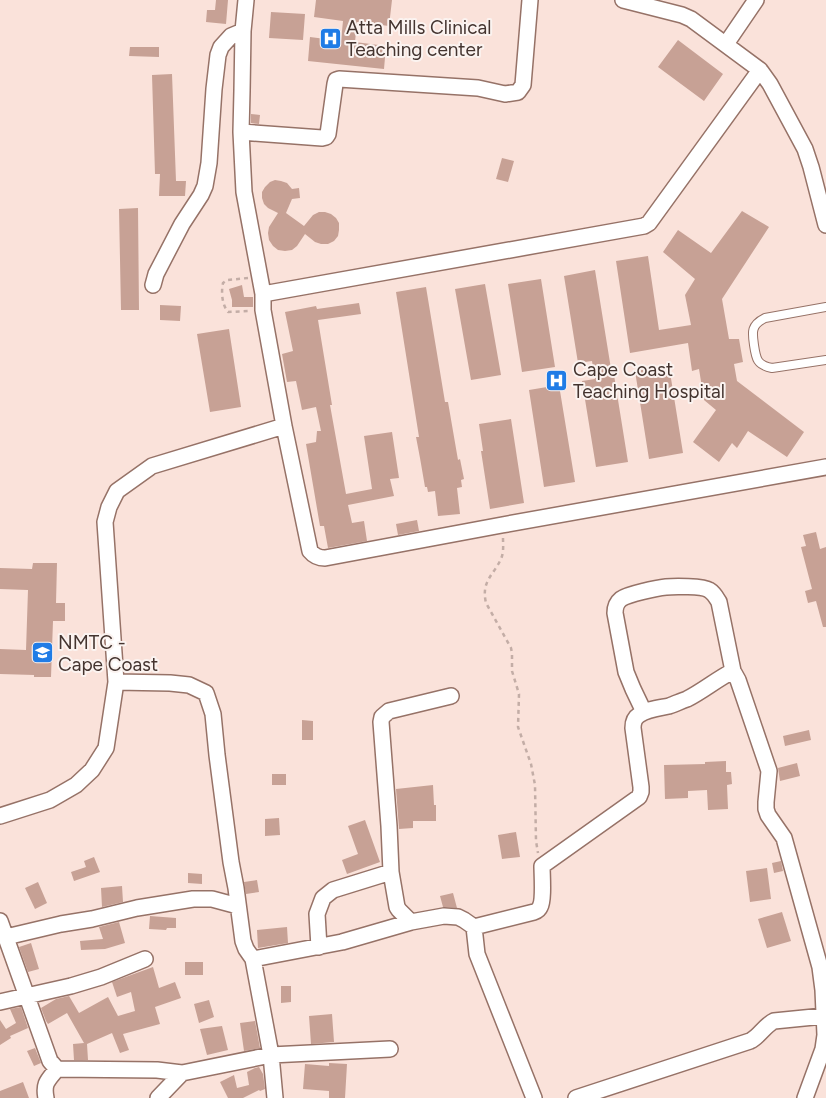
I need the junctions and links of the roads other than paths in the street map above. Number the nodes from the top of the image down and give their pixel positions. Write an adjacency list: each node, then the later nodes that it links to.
1 (246, 0): 5 (street)
2 (530, 0): 10 (street)
3 (623, 0): 6 (street)
4 (756, 0): 6 (street)
5 (243, 31): 8 (street); 9 (street)
6 (726, 44): 7 (street)
7 (760, 70): 11 (street); 13 (street)
8 (214, 89): 9 (street); 12 (street)
9 (242, 91): 10 (street)
10 (241, 132): 13 (street)
11 (826, 224)
12 (153, 285)
13 (263, 294): 16 (street)
14 (826, 307): 15 (lane)
15 (826, 360)
16 (284, 426): 17 (street); 19 (street)
17 (826, 467)
18 (733, 671): 21 (street); 21 (street); 34 (street)
19 (116, 682): 22 (street); 24 (street)
20 (451, 696): 23 (street)
21 (644, 712): 27 (street)
22 (0, 816)
23 (391, 872): 26 (street); 29 (street)
24 (238, 906): 28 (street); 31 (street)
25 (0, 921): 28 (street)
26 (411, 922): 27 (street); 29 (street)
27 (474, 927): 42 (street)
28 (6, 937): 32 (street)
29 (319, 947): 31 (street)
30 (145, 959): 32 (street)
31 (253, 959): 36 (street)
32 (26, 995): 33 (street); 37 (street)
33 (0, 1002)
34 (824, 1016): 43 (street); 44 (street)
35 (390, 1049): 36 (street)
36 (271, 1055): 38 (street); 41 (street)
37 (57, 1069): 38 (street); 39 (street)
38 (182, 1073): 40 (street)
39 (46, 1098)
40 (158, 1098)
41 (275, 1098)
42 (534, 1098)
43 (576, 1098)
44 (805, 1098)

